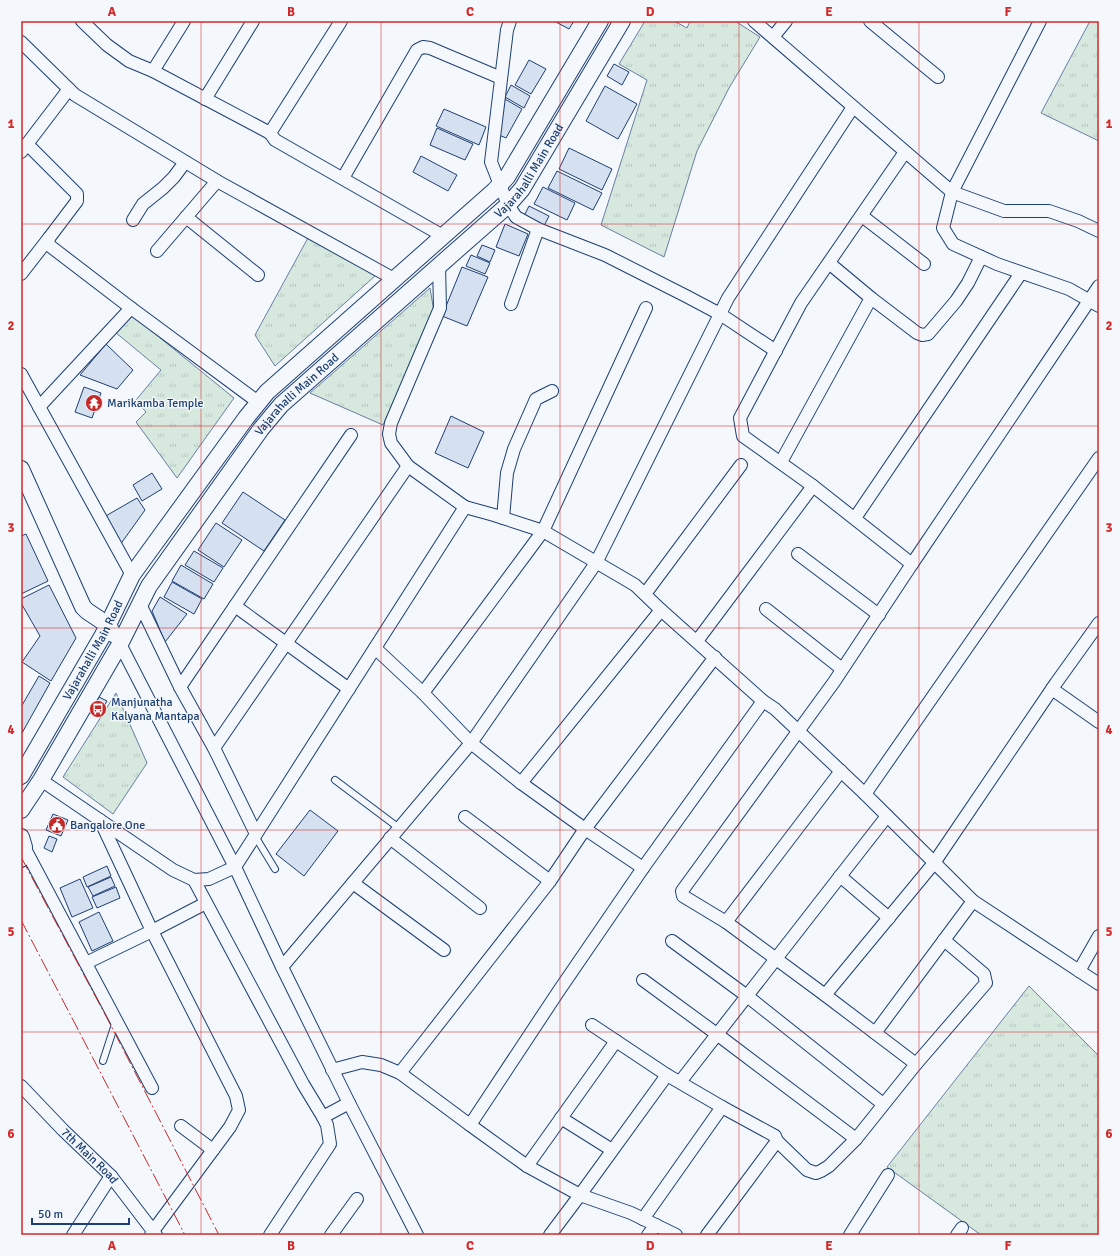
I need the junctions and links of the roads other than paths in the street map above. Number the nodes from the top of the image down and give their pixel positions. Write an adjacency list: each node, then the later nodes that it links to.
1 (82, 21): 14 (street)
2 (184, 21): 14 (street)
3 (253, 21): 18 (street)
4 (341, 21): 20 (street)
5 (510, 21): 16 (street)
6 (600, 21): 26 (main road, Vajarahalli Main Road)
7 (622, 21): 28 (main road, Vajarahalli Main Road)
8 (754, 21): 12 (street)
9 (786, 21): 12 (street)
10 (870, 21): 15 (street)
11 (1040, 21): 27 (street)
12 (773, 37): 19 (street)
13 (21, 42): 17 (street)
14 (153, 71): 18 (street)
15 (938, 77)
16 (501, 78): 24 (street); 26 (street)
17 (69, 90): 21 (street); 23 (street)
18 (205, 99): 20 (street)
19 (853, 107): 22 (street); 51 (street)
20 (270, 133): 24 (street)
21 (24, 148): 35 (street)
22 (906, 152): 27 (street); 29 (street)
23 (185, 162): 25 (street); 31 (street)
24 (343, 178): 34 (street)
25 (217, 181): 30 (street); 44 (street)
26 (500, 185): 28 (street); 34 (main road, Vajarahalli Main Road)
27 (952, 192): 33 (street); 37 (street)
28 (508, 205): 32 (street); 40 (main road, Vajarahalli Main Road)
29 (862, 216): 38 (street); 39 (street)
30 (186, 218): 36 (street); 43 (street)
31 (133, 220)
32 (538, 228): 48 (street); 51 (street)
33 (1099, 231)
34 (443, 236): 44 (main road, Vajarahalli Main Road)
35 (49, 238): 42 (street); 49 (street)
36 (157, 251)
37 (981, 257): 41 (street); 46 (street)
38 (829, 263): 46 (street); 52 (street)
39 (924, 264)
40 (439, 265): 61 (street); 73 (main road, Vajarahalli Main Road)
41 (1021, 273): 47 (street); 66 (street)
42 (21, 274)
43 (258, 275)
44 (394, 279): 55 (main road, Vajarahalli Main Road)
45 (1099, 286): 47 (street)
46 (870, 298): 59 (street)
47 (1094, 303): 70 (street)
48 (511, 304)
49 (131, 308): 55 (street); 56 (street)
50 (646, 308): 67 (street)
51 (720, 314): 52 (street); 69 (street)
52 (776, 351): 59 (street)
53 (21, 374): 56 (street)
54 (552, 391): 65 (street)
55 (258, 402): 71 (main road, Vajarahalli Main Road)
56 (39, 407): 71 (street)
57 (351, 435): 74 (street)
58 (1099, 458): 100 (street)
59 (781, 462): 63 (street)
60 (741, 465): 72 (street)
61 (408, 466): 64 (street); 81 (street)
62 (21, 469): 79 (main road)
63 (813, 486): 66 (street); 80 (street)
64 (465, 507): 65 (street); 83 (street)
65 (503, 518): 67 (street)
66 (855, 518): 70 (street)
67 (543, 532): 69 (street); 89 (street)
68 (798, 554): 77 (street)
69 (596, 564): 72 (street); 93 (street)
70 (912, 564): 77 (street)
71 (132, 575): 79 (main road, Vajarahalli Main Road)
72 (645, 594): 76 (street)
73 (140, 604): 82 (main road, Vajarahalli Main Road); 86 (street)
74 (235, 606): 81 (street); 86 (street)
75 (766, 609): 85 (street)
76 (661, 610): 80 (street); 99 (street)
77 (879, 615): 85 (street)
78 (1099, 623): 88 (street)
79 (108, 625): 82 (main road); 95 (main road, Vajarahalli Main Road)
80 (697, 641): 84 (street)
81 (286, 643): 87 (street); 94 (street)
82 (120, 644): 97 (main road, Vajarahalli Main Road); 111 (street)
83 (375, 648): 87 (street); 89 (street)
84 (715, 657): 90 (street); 106 (street)
85 (842, 669): 92 (street)
86 (180, 687): 94 (street)
87 (349, 689): 107 (street)
88 (1052, 689): 91 (street); 110 (street)
89 (423, 693): 93 (street)
90 (763, 701): 92 (street); 112 (street)
91 (1099, 722)
92 (799, 732): 96 (street); 122 (street)
93 (471, 743): 99 (street); 105 (street)
94 (214, 748): 107 (street)
95 (24, 764): 97 (main road)
96 (841, 771): 100 (street); 122 (street)
97 (41, 780): 101 (main road, Vajarahalli Main Road); 104 (street)
98 (334, 780): 105 (lane)
99 (520, 783): 106 (street)
100 (866, 794): 102 (street)
101 (21, 810)
102 (887, 816): 110 (street); 114 (street)
103 (464, 817): 116 (street)
104 (99, 820): 115 (street); 123 (street)
105 (399, 828): 108 (street)
106 (585, 829): 112 (street); 116 (street)
107 (256, 835): 111 (street); 113 (lane)
108 (390, 838): 117 (street); 120 (street)
109 (22, 848): 129 (street)
110 (934, 863): 118 (street); 121 (street)
111 (235, 867): 115 (street); 130 (street)
112 (643, 868): 154 (street)
113 (275, 869)
114 (840, 876): 121 (street); 128 (street)
115 (194, 880): 119 (street)
116 (550, 880): 144 (street)
117 (353, 883): 127 (street); 130 (street)
118 (973, 901): 125 (street); 131 (street)
119 (206, 902): 123 (street); 152 (street)
120 (480, 908)
121 (889, 918): 134 (street)
122 (726, 922): 128 (street)
123 (152, 931): 129 (street); 158 (street)
124 (1099, 936): 131 (street)
125 (944, 940): 138 (street); 142 (street)
126 (672, 941): 135 (street)
127 (444, 950)
128 (776, 958): 134 (street); 135 (street)
129 (86, 963): 136 (street)
130 (282, 967): 143 (street)
131 (1079, 970): 133 (street)
132 (643, 980): 139 (street)
133 (1099, 984)
134 (825, 995): 138 (street)
135 (747, 996): 139 (street); 150 (street)
136 (116, 1021): 141 (lane); 148 (street)
137 (592, 1025): 140 (street)
138 (875, 1033): 142 (street)
139 (718, 1034): 146 (street); 156 (street)
140 (616, 1041): 145 (street); 153 (street)
141 (103, 1061)
142 (916, 1064): 150 (street)
143 (332, 1070): 144 (street); 149 (street)
144 (400, 1073): 154 (street)
145 (667, 1075): 146 (street); 159 (street)
146 (680, 1082): 151 (street)
147 (21, 1086): 162 (street, 7th Main Road)
148 (152, 1088)
149 (349, 1103): 152 (street); 171 (street)
150 (883, 1104): 156 (street)
151 (722, 1107): 157 (street); 165 (street)
152 (323, 1117): 169 (street)
153 (561, 1118): 159 (street); 160 (street)
154 (470, 1125): 160 (street)
155 (181, 1126): 158 (street)
156 (856, 1139): 157 (street)
157 (777, 1141): 175 (street)
158 (213, 1150): 167 (street)
159 (612, 1150): 163 (street)
160 (527, 1166): 163 (street)
161 (888, 1175): 176 (street)
162 (111, 1176): 167 (street, 7th Main Road); 168 (street)
163 (580, 1195): 165 (street); 172 (street)
164 (357, 1199): 170 (street)
165 (643, 1219): 166 (street)
166 (656, 1225): 173 (street); 174 (street)
167 (153, 1234)
168 (73, 1235)
169 (270, 1235)
170 (332, 1235)
171 (417, 1235)
172 (550, 1235)
173 (648, 1235)
174 (676, 1235)
175 (707, 1235)
176 (850, 1235)

